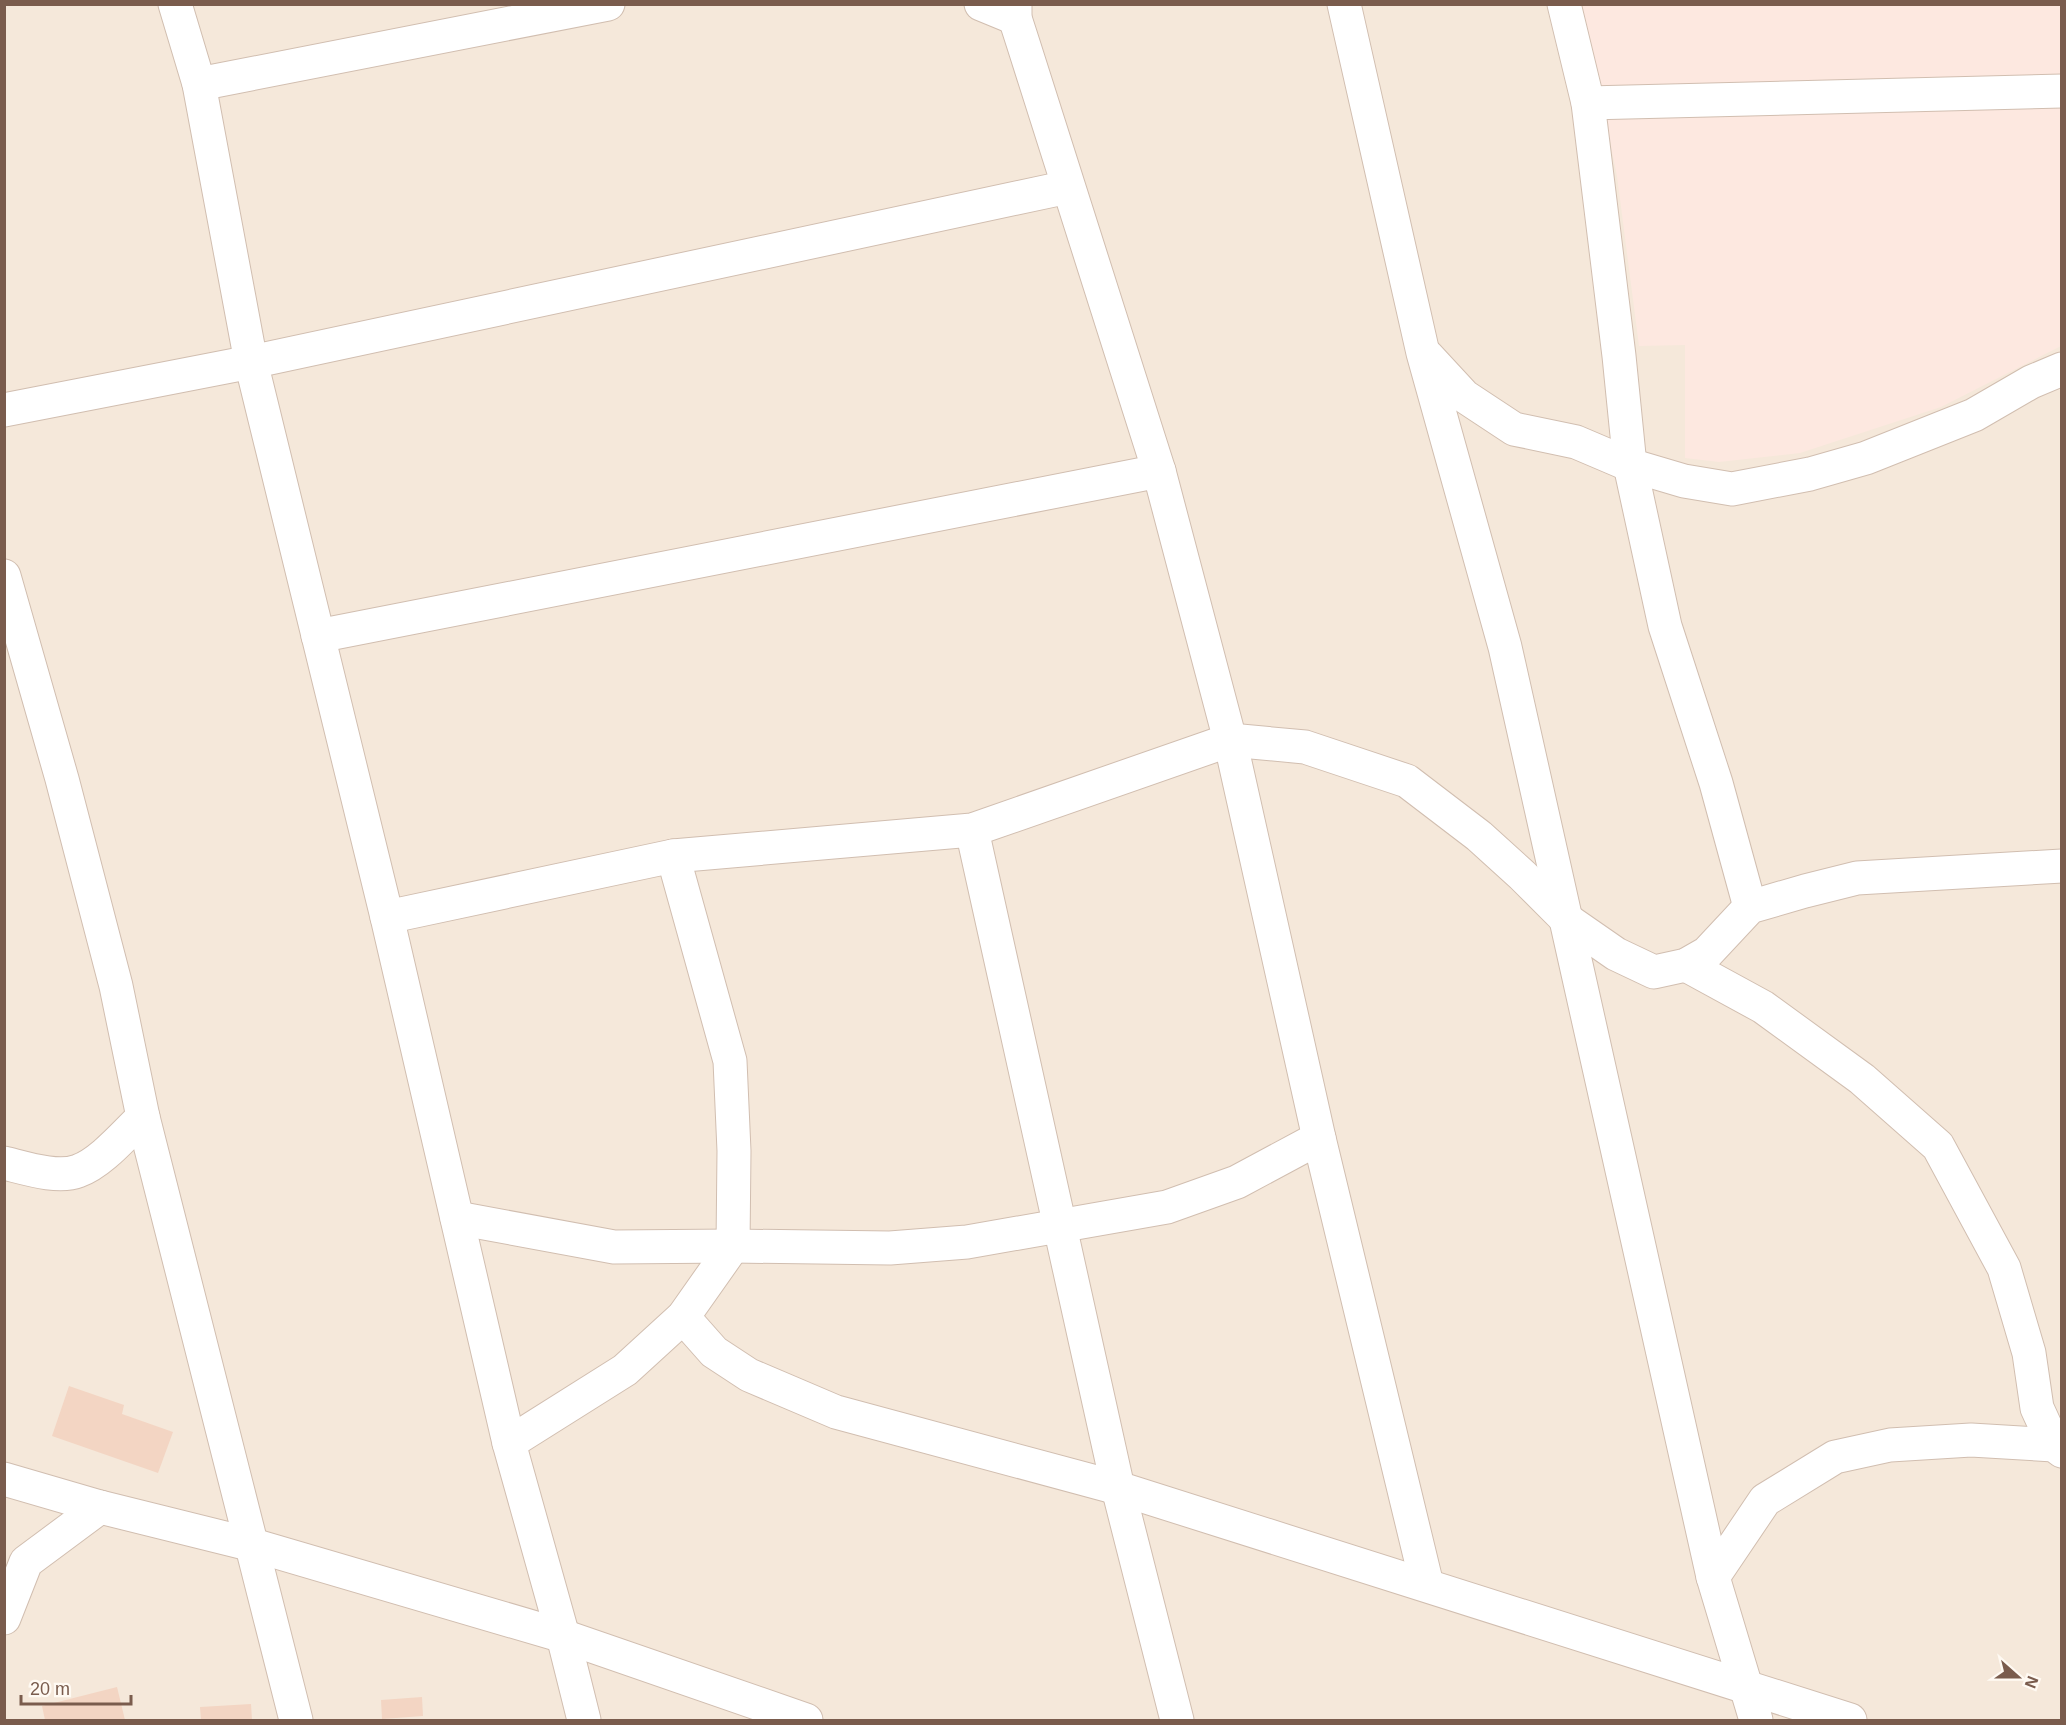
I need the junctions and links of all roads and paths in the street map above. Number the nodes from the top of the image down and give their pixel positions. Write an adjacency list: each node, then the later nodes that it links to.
1 (175, 4): 7 (street)
2 (608, 4): 7 (street)
3 (981, 4): 6 (street)
4 (1344, 4): 11 (street)
5 (1564, 4): 9 (street)
6 (1015, 11): 10 (street)
7 (199, 84): 12 (street)
8 (2061, 91): 9 (street)
9 (1588, 103): 15 (street)
10 (1068, 187): 12 (street); 16 (street)
11 (1424, 353): 15 (street); 25 (street)
12 (251, 362): 14 (street); 18 (street)
13 (2061, 369): 15 (street)
14 (4, 410)
15 (1630, 465): 23 (street)
16 (1159, 471): 18 (street); 19 (street)
17 (4, 576): 27 (street)
18 (318, 636): 24 (street)
19 (1230, 740): 20 (street); 25 (street); 28 (street)
20 (972, 830): 21 (street); 31 (street)
21 (673, 856): 24 (street); 32 (street)
22 (2061, 866): 23 (street)
23 (1750, 907): 26 (street)
24 (387, 917): 30 (street)
25 (1567, 920): 26 (street); 40 (street)
26 (1686, 964): 35 (street)
27 (142, 1117): 29 (street); 39 (street)
28 (1319, 1138): 31 (street); 41 (street)
29 (4, 1163)
30 (457, 1218): 32 (street); 34 (street)
31 (1059, 1227): 32 (street); 37 (street)
32 (733, 1246): 33 (street)
33 (683, 1317): 34 (street); 37 (street)
34 (509, 1443): 43 (street)
35 (2058, 1448): 40 (street)
36 (4, 1479): 38 (street)
37 (1118, 1488): 41 (street); 48 (street)
38 (100, 1507): 39 (street); 42 (street)
39 (252, 1545): 43 (street); 45 (street)
40 (1713, 1577): 44 (street)
41 (1427, 1585): 44 (street)
42 (4, 1618)
43 (563, 1636): 46 (street); 47 (street)
44 (1747, 1687): 49 (street); 50 (street)
45 (296, 1720)
46 (584, 1720)
47 (806, 1720)
48 (1177, 1720)
49 (1756, 1720)
50 (1850, 1720)

